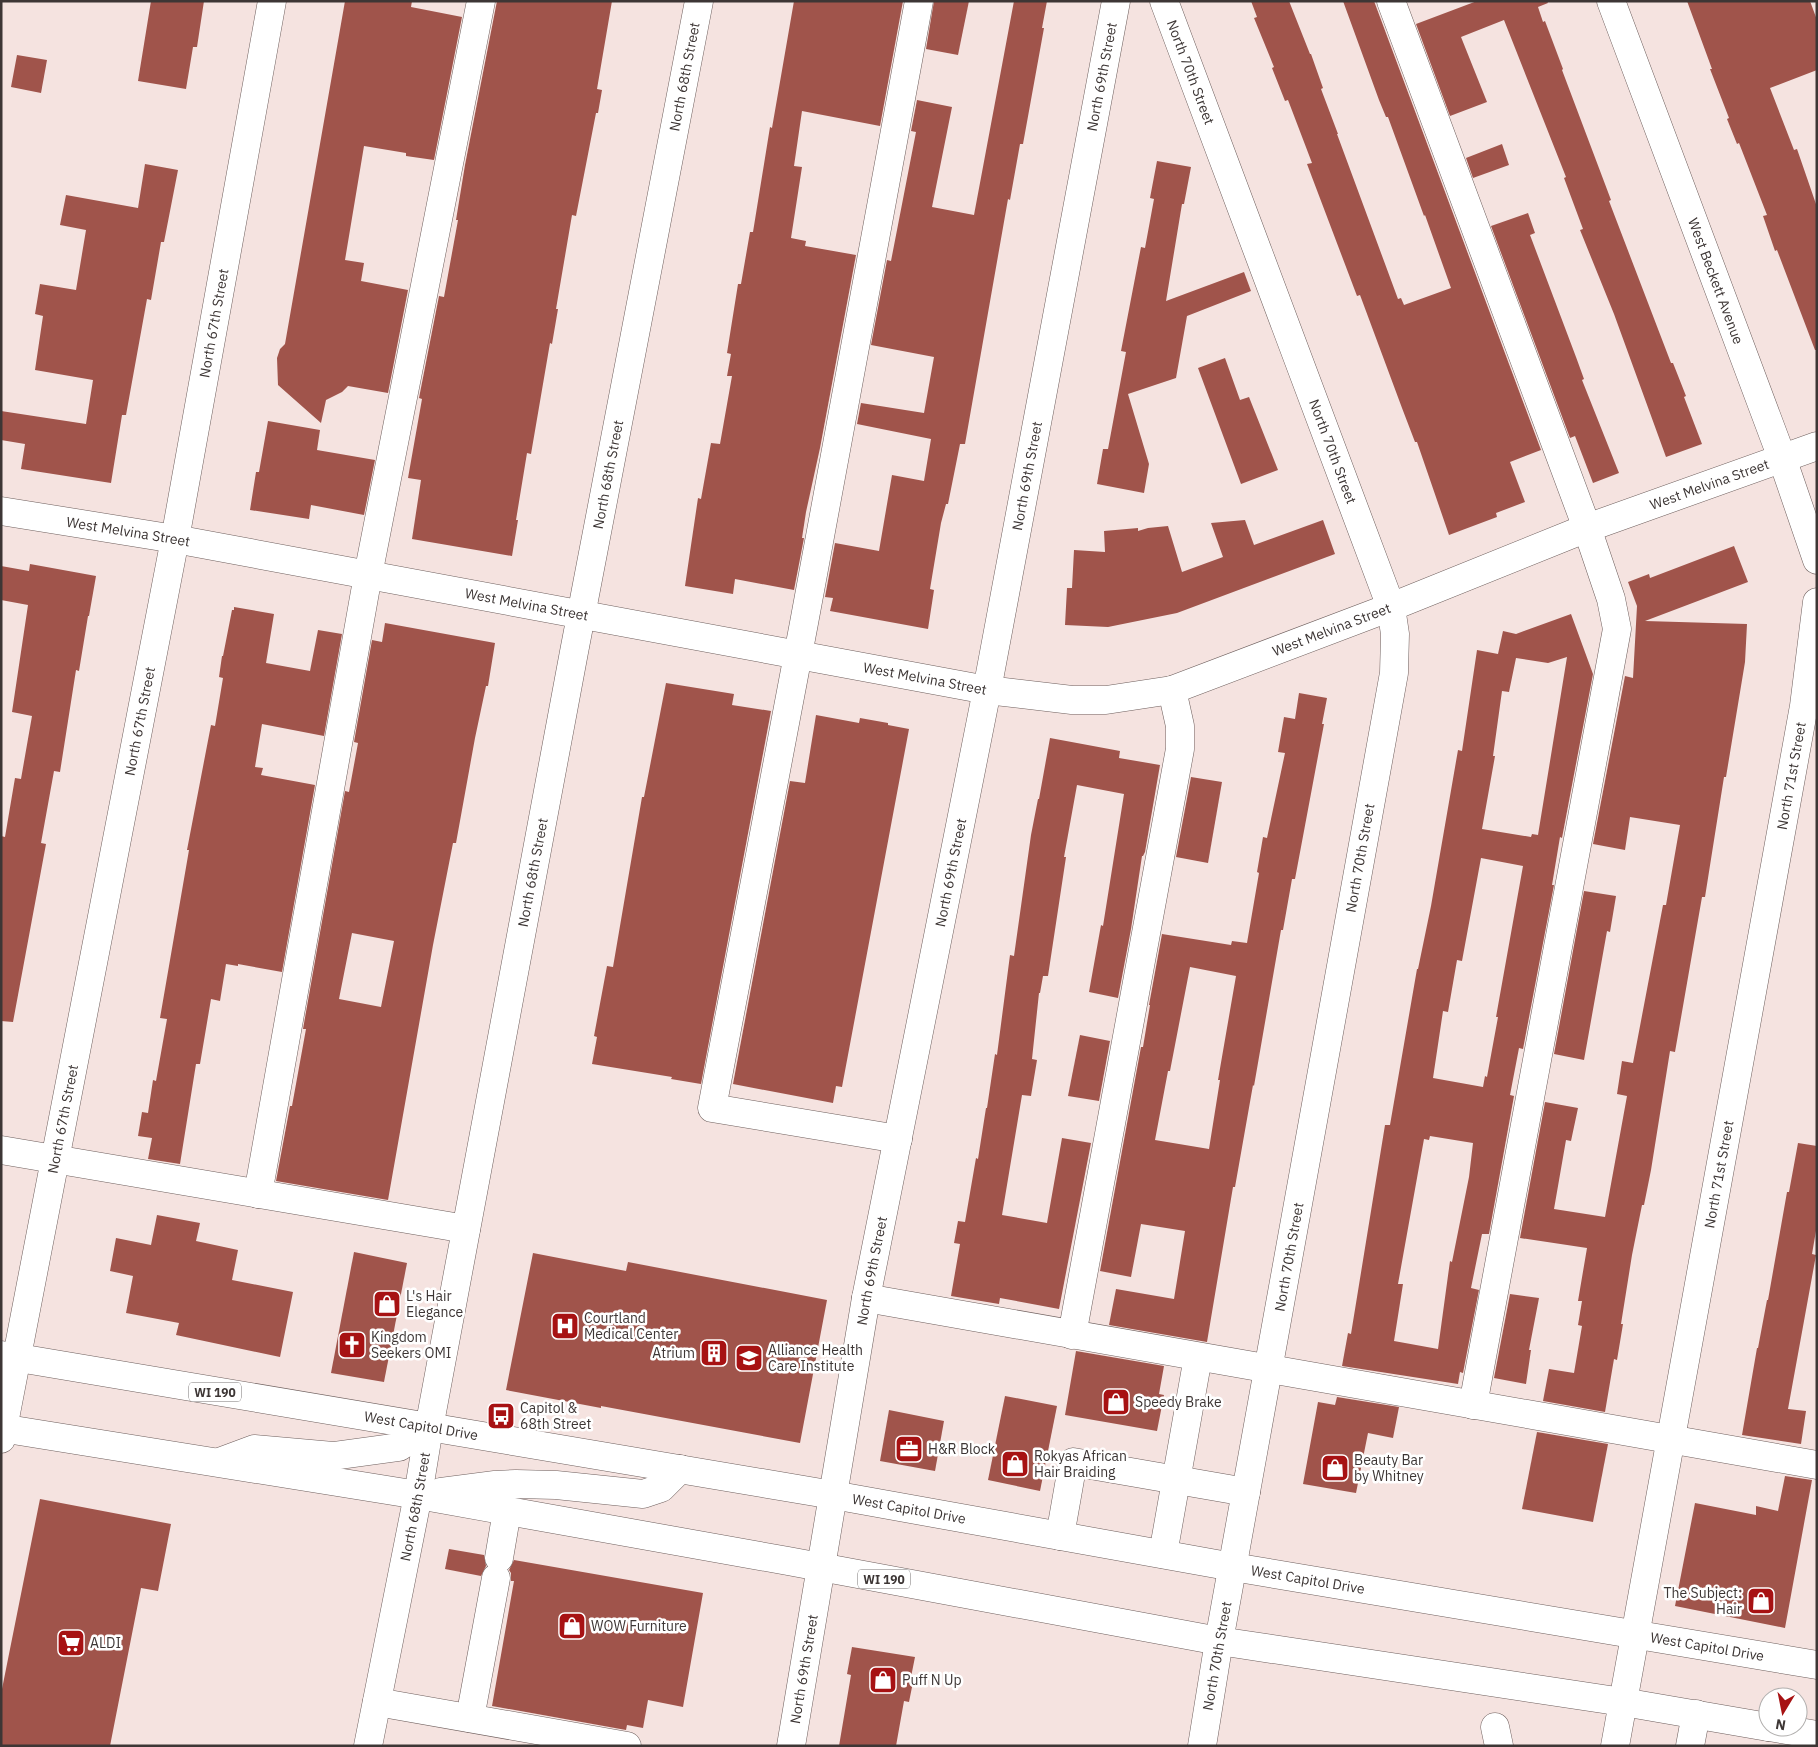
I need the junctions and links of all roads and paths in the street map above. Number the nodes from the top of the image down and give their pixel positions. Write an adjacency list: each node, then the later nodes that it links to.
1 (272, 1): 13 (street, North 67th Street)
2 (481, 1): 15 (street)
3 (699, 1): 18 (street, North 68th Street)
4 (919, 1): 19 (street)
5 (1116, 1): 20 (street, North 69th Street)
6 (1164, 1): 17 (street, North 70th Street)
7 (1391, 1): 12 (street)
8 (1611, 1): 10 (street, West Beckett Avenue)
9 (1817, 446): 10 (street, West Melvina Street)
10 (1782, 458): 12 (street, West Melvina Street); 14 (street, West Beckett Avenue)
11 (1, 511): 13 (street, West Melvina Street)
12 (1587, 528): 17 (street, West Melvina Street); 32 (street)
13 (175, 539): 15 (street, West Melvina Street); 24 (street, North 67th Street)
14 (1817, 560)
15 (368, 575): 18 (street, West Melvina Street); 25 (street)
16 (1817, 602): 35 (street, North 71st Street)
17 (1391, 607): 21 (street, West Melvina Street); 31 (street, North 70th Street)
18 (582, 615): 19 (street, West Melvina Street); 26 (street, North 68th Street)
19 (798, 655): 20 (street, West Melvina Street); 22 (street)
20 (987, 690): 21 (street, West Melvina Street); 22 (street, North 69th Street)
21 (1172, 690): 28 (street)
22 (898, 1139): 27 (street, North 69th Street)
23 (1, 1150): 24 (street)
24 (54, 1160): 25 (street); 29 (street, North 67th Street)
25 (258, 1194): 26 (street)
26 (466, 1229): 33 (street, North 68th Street)
27 (866, 1298): 28 (street); 42 (street, North 69th Street)
28 (1072, 1335): 30 (street)
29 (9, 1356): 33 (street, West Capitol Drive / WI 190); 34 (street, North 67th Street)
30 (1198, 1357): 31 (street); 39 (street)
31 (1268, 1370): 32 (street); 40 (street, North 70th Street)
32 (1473, 1406): 35 (street)
33 (429, 1428): 36 (street); 38 (street, West Capitol Drive / WI 190); 41 (street, North 68th Street)
34 (2, 1432): 36 (street, WI 190)
35 (1671, 1440): 37 (street); 48 (street, North 71st Street)
36 (216, 1463): 41 (street, WI 190)
37 (1817, 1465)
38 (680, 1469): 41 (street); 42 (street, West Capitol Drive / WI 190)
39 (1176, 1480): 40 (street); 44 (street); 45 (street)
40 (1246, 1492): 46 (street, North 70th Street)
41 (418, 1495): 43 (street, WI 190); 51 (street, North 68th Street)
42 (833, 1495): 44 (street, West Capitol Drive / WI 190); 47 (street, North 69th Street)
43 (507, 1511): 47 (street, WI 190); 54 (street)
44 (1060, 1536): 45 (street, West Capitol Drive / WI 190)
45 (1163, 1554): 46 (street, West Capitol Drive / WI 190)
46 (1233, 1567): 48 (street, West Capitol Drive / WI 190); 49 (street, North 70th Street)
47 (821, 1568): 49 (street, WI 190); 59 (street, North 69th Street)
48 (1636, 1634): 50 (street, West Capitol Drive / WI 190); 52 (street, North 71st Street)
49 (1219, 1641): 52 (street, WI 190); 60 (street, North 70th Street)
50 (1817, 1665)
51 (376, 1702): 54 (street); 57 (street, North 68th Street)
52 (1623, 1702): 53 (street, WI 190); 61 (street, North 71st Street)
53 (1696, 1714): 55 (street, WI 190); 62 (street)
54 (470, 1718): 56 (street)
55 (1758, 1725)
56 (585, 1742): 58 (street)
57 (368, 1746)
58 (627, 1746)
59 (791, 1746)
60 (1202, 1746)
61 (1615, 1746)
62 (1690, 1746)

